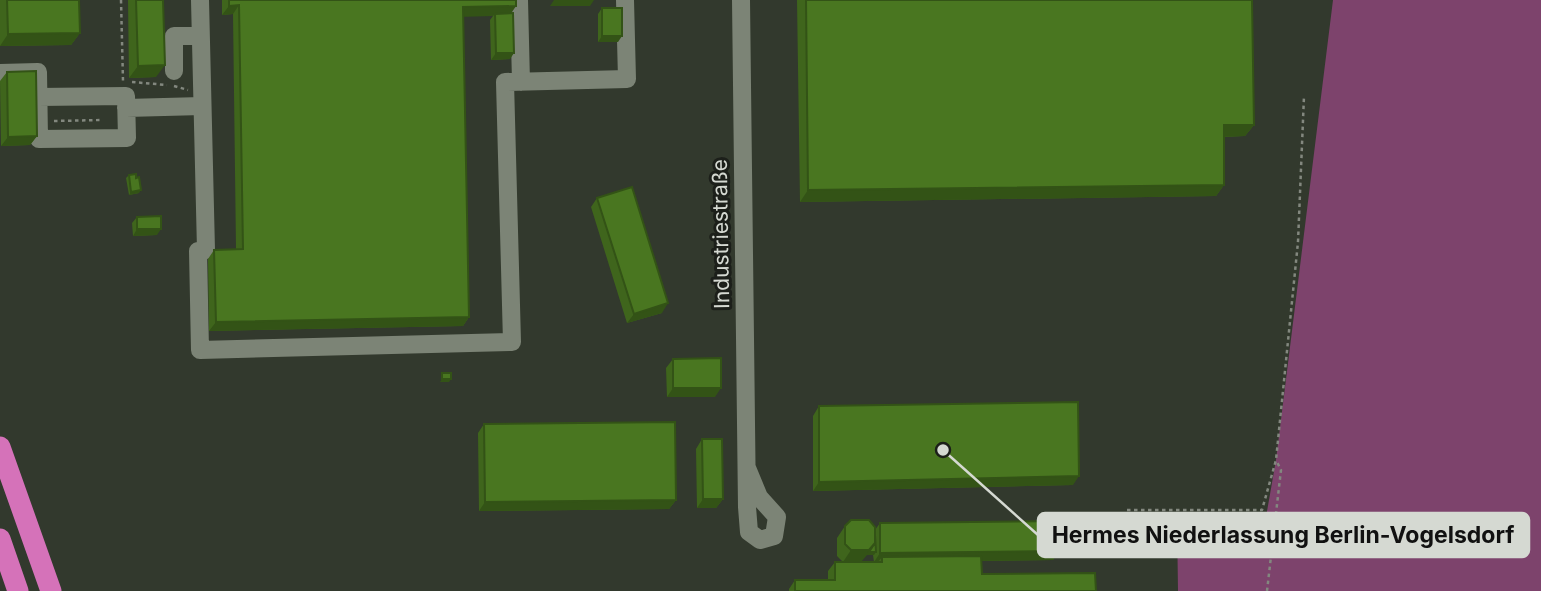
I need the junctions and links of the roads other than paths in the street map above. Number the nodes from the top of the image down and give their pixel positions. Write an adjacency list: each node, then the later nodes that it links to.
1 (200, 0): 5 (street)
2 (519, 0): 8 (street)
3 (625, 0): 8 (street)
4 (741, 0): 13 (street, Industriestraße)
5 (200, 36): 6 (street); 10 (street)
6 (174, 71)
7 (0, 73): 9 (street)
8 (521, 82): 10 (street)
9 (38, 97): 11 (street); 11 (street)
10 (202, 100): 11 (street)
11 (126, 108)
12 (0, 447): 16 (highway)
13 (747, 468)
14 (0, 539): 15 (highway)
15 (18, 591)
16 (51, 591)

